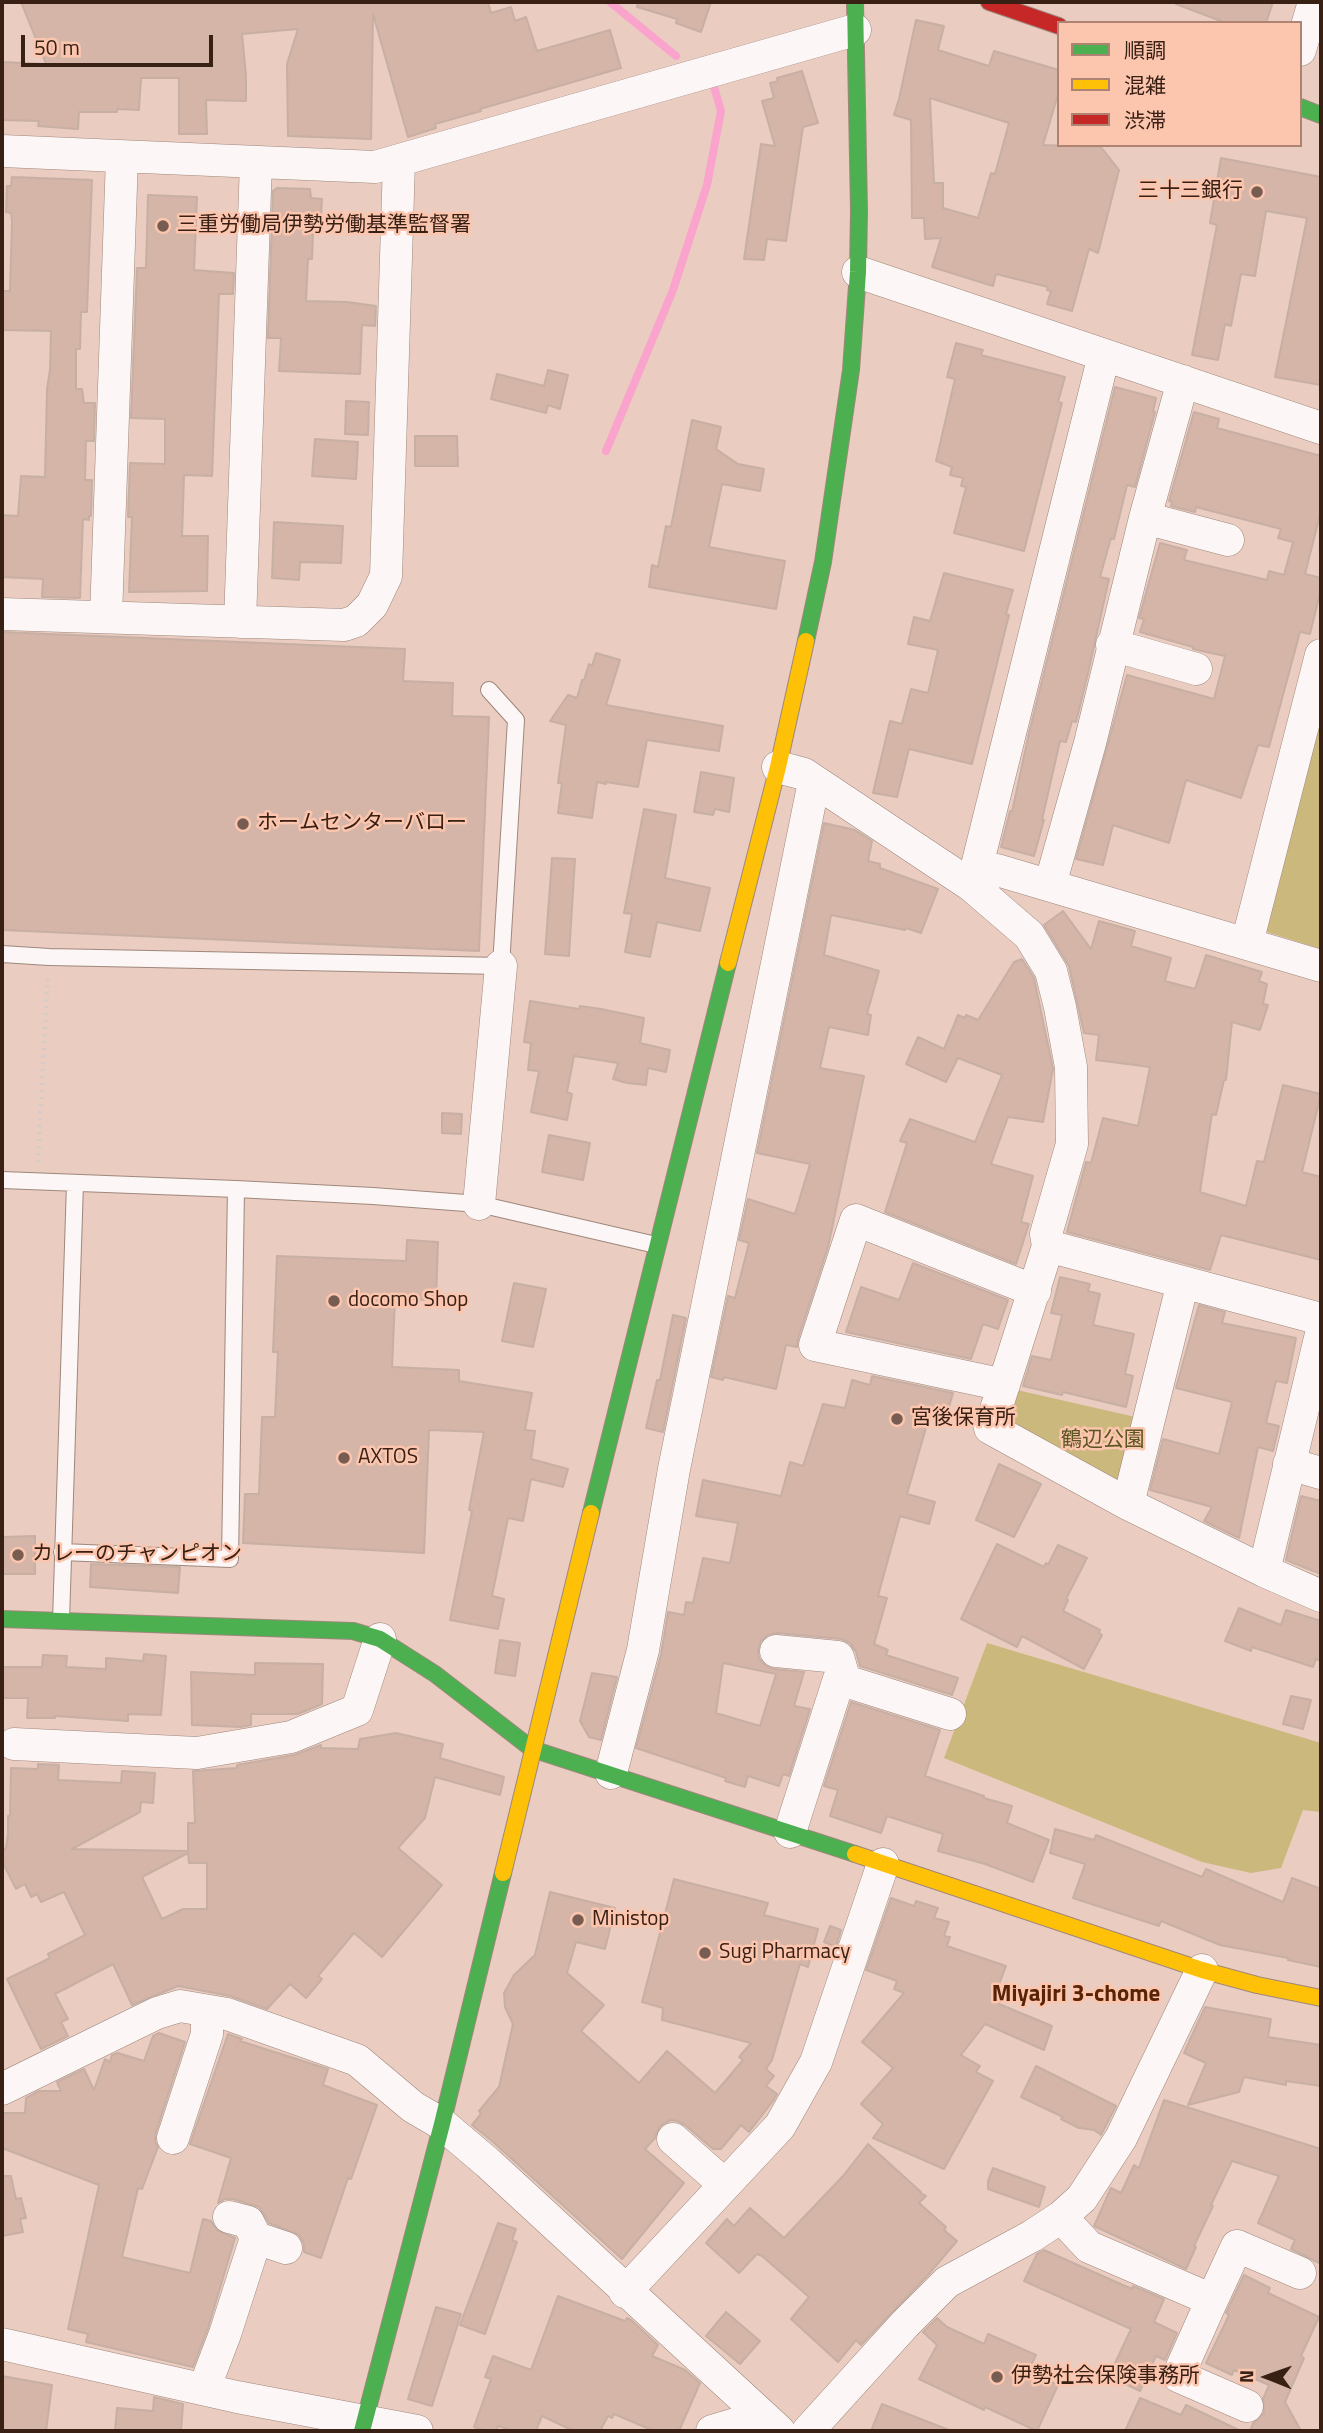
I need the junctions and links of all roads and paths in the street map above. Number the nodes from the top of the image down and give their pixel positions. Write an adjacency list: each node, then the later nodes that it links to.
1 (989, 2): 4 (street)
2 (1314, 2): 5 (street)
3 (855, 16): 11 (street); 12 (street)
4 (1057, 25)
5 (1302, 43)
6 (1302, 108): 7 (street)
7 (1321, 114)
8 (2, 151): 9 (street)
9 (122, 157): 10 (street); 19 (street)
10 (256, 162): 11 (street); 20 (street)
11 (399, 162): 20 (street)
12 (858, 272): 13 (street); 25 (street)
13 (1104, 355): 14 (street); 28 (street)
14 (1182, 381): 15 (street); 16 (street)
15 (1321, 428)
16 (1145, 517): 17 (street); 21 (street)
17 (1228, 540)
18 (2, 614): 19 (street)
19 (106, 617): 20 (street)
20 (240, 622)
21 (1112, 645): 23 (street); 27 (street)
22 (1321, 655): 29 (street)
23 (1196, 669)
24 (489, 690): 32 (lane)
25 (778, 767): 26 (street); 39 (street)
26 (814, 782): 28 (street); 60 (street)
27 (1050, 885): 28 (street); 29 (street)
28 (972, 886): 40 (street)
29 (1247, 943): 33 (street)
30 (2, 954): 31 (lane)
31 (48, 957): 32 (lane); 34 (path)
32 (501, 966): 38 (street)
33 (1321, 966)
34 (38, 1169)
35 (2, 1180): 36 (lane)
36 (75, 1183): 37 (lane); 49 (lane)
37 (236, 1189): 38 (lane); 49 (lane)
38 (479, 1204): 39 (lane)
39 (656, 1245): 59 (street)
40 (1048, 1246): 41 (street); 42 (street)
41 (1183, 1282): 43 (street); 48 (street)
42 (1035, 1291): 45 (street); 45 (street)
43 (1321, 1319)
44 (1321, 1334): 46 (street)
45 (1004, 1385): 48 (street)
46 (1289, 1464): 47 (street); 50 (street)
47 (1321, 1473)
48 (1128, 1503): 50 (street)
49 (62, 1552): 53 (lane)
50 (1264, 1571): 51 (street)
51 (1321, 1596)
52 (2, 1619): 53 (street)
53 (61, 1621): 54 (street)
54 (380, 1639): 58 (street); 59 (street)
55 (776, 1650): 56 (street)
56 (845, 1681): 57 (street); 61 (street)
57 (950, 1714)
58 (14, 1744)
59 (532, 1749): 60 (street); 67 (street)
60 (611, 1773): 61 (street)
61 (790, 1832): 62 (street)
62 (883, 1864): 63 (street); 70 (street)
63 (1202, 1969): 64 (street); 72 (street)
64 (1321, 1998)
65 (208, 2011): 66 (street); 67 (street); 68 (street)
66 (2, 2089)
67 (442, 2124): 76 (street); 82 (street)
68 (173, 2138)
69 (673, 2139): 70 (street)
70 (724, 2184): 76 (street)
71 (229, 2217): 73 (street)
72 (1061, 2217): 77 (street); 85 (street)
73 (256, 2238): 74 (street); 79 (street)
74 (286, 2248)
75 (1300, 2273): 77 (street)
76 (625, 2292): 81 (street)
77 (1212, 2300): 80 (street)
78 (2, 2344): 79 (street)
79 (204, 2389): 82 (street)
80 (1247, 2406)
81 (770, 2424): 84 (street)
82 (364, 2426): 83 (street)
83 (417, 2431)
84 (712, 2431)
85 (808, 2431)

